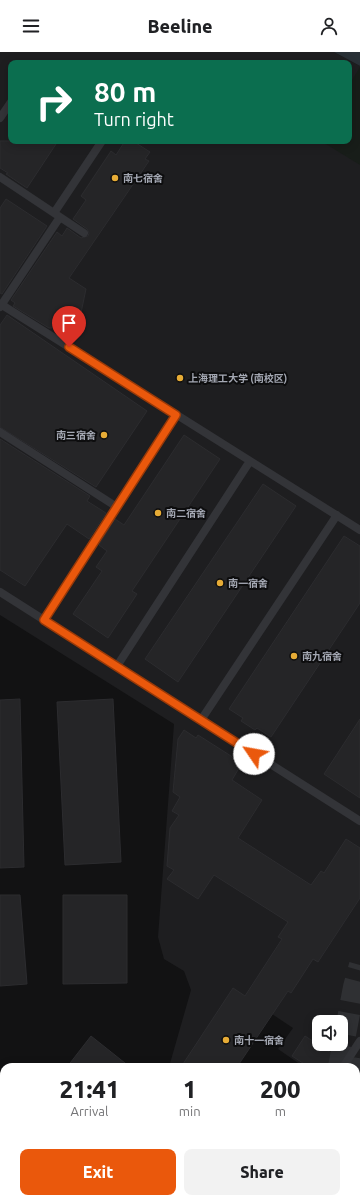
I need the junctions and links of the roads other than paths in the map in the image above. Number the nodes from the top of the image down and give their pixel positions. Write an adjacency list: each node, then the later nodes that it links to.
1 (8, 106): 2 (lane)
2 (0, 118)
3 (100, 144): 5 (lane)
4 (0, 178): 5 (lane)
5 (57, 215): 6 (lane); 7 (lane)
6 (84, 234)
7 (1, 306): 8 (lane)
8 (176, 415): 10 (lane); 11 (lane)
9 (0, 432): 11 (lane)
10 (250, 461): 12 (lane); 16 (lane)
11 (117, 507): 15 (lane)
12 (337, 515): 13 (lane); 17 (lane)
13 (360, 530)
14 (0, 592): 15 (lane)
15 (44, 620): 16 (lane)
16 (117, 666): 17 (lane)
17 (201, 720): 18 (lane)
18 (360, 821)
19 (360, 1041): 20 (lane)
20 (346, 1063)

